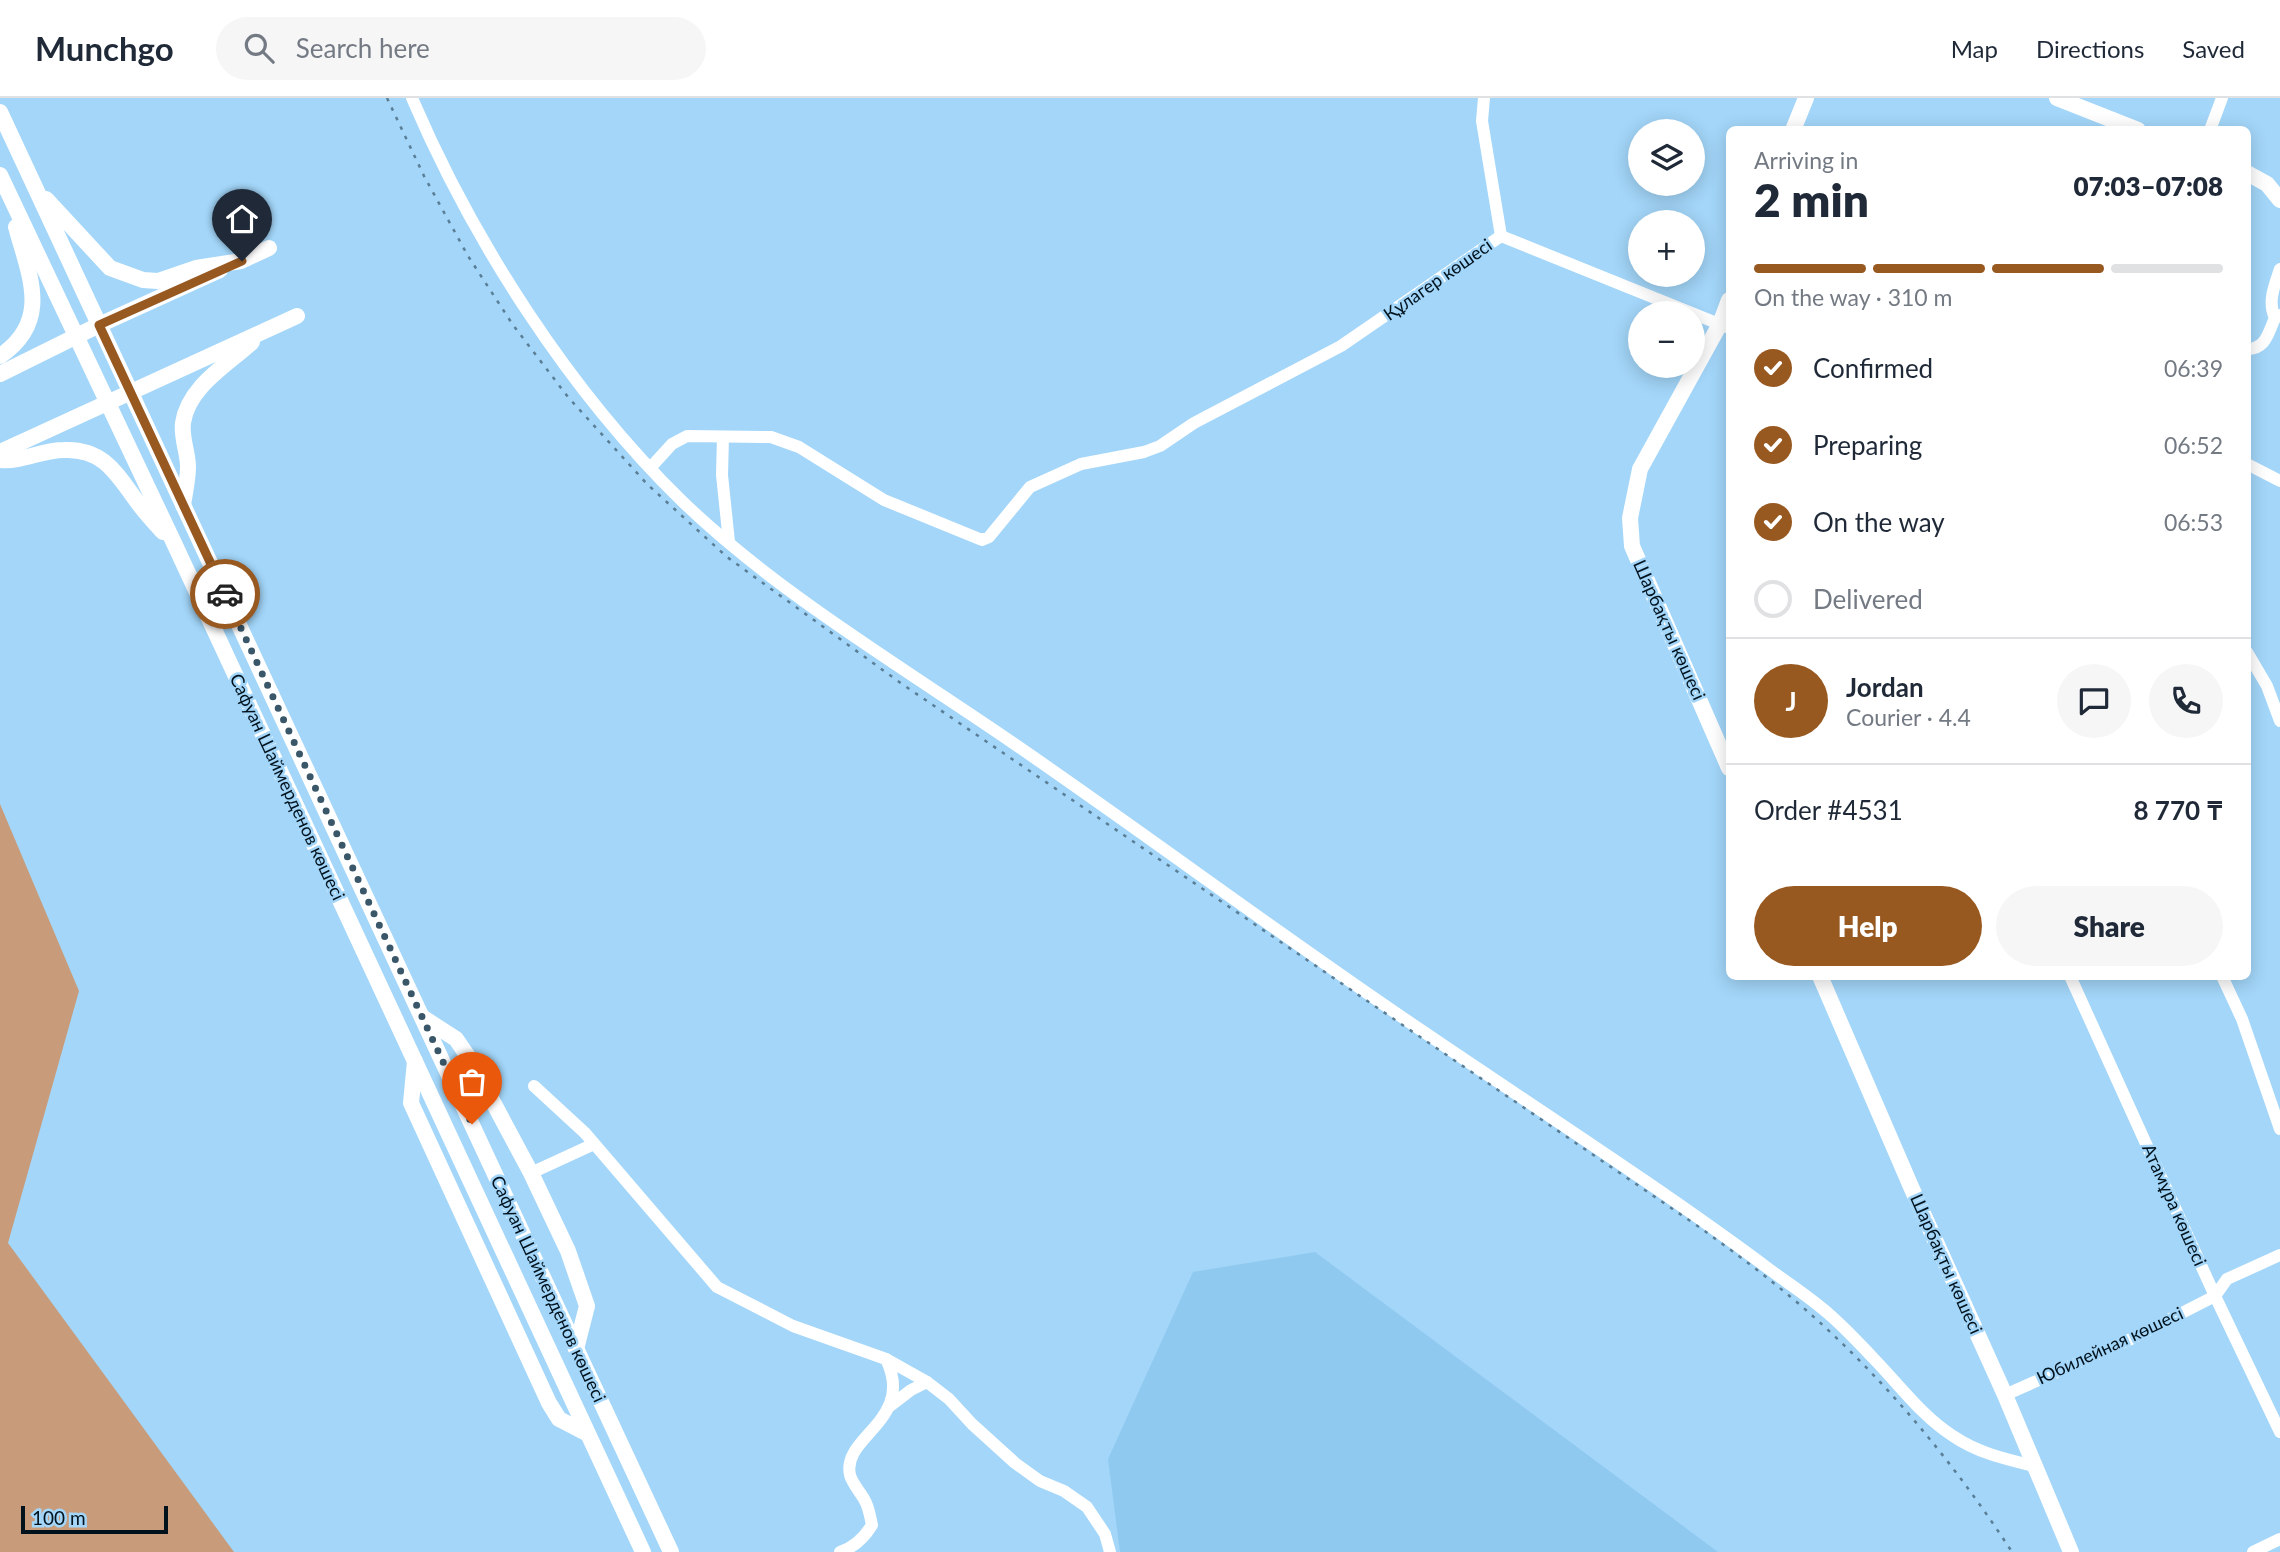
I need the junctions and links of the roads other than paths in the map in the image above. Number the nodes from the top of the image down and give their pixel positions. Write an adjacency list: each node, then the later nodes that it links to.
1 (412, 98): 33 (street)
2 (1484, 98): 14 (street)
3 (1806, 98): 7 (main road)
4 (2057, 98): 8 (main road)
5 (2222, 98): 9 (street)
6 (0, 112): 12 (main road, Сафуан Шаймерденов көшесі)
7 (1795, 126)
8 (2128, 126)
9 (2212, 126)
10 (2251, 175): 13 (main road)
11 (2, 179): 23 (main road, Сафуан Шаймерденов көшесі); 25 (main road)
12 (35, 187): 16 (main road); 20 (main road, Сафуан Шаймерденов көшесі)
13 (2280, 200)
14 (1501, 236): 21 (street, Құлагер көшесі); 29 (street, Құлагер көшесі)
15 (269, 248): 16 (main road)
16 (242, 261): 20 (main road)
17 (2280, 269): 19 (street)
18 (298, 316): 22 (main road)
19 (2277, 316): 24 (street)
20 (99, 325): 23 (main road); 27 (main road, Сафуан Шаймерденов көшесі)
21 (1724, 326): 40 (main road, Шарбақты көшесі)
22 (261, 333): 27 (main road); 35 (main road)
23 (75, 336): 26 (main road); 28 (main road, Сафуан Шаймерденов көшесі)
24 (2251, 349)
25 (0, 356)
26 (0, 374)
27 (131, 391): 28 (main road); 35 (main road, Сафуан Шаймерденов көшесі)
28 (107, 402): 30 (main road); 37 (main road, Сафуан Шаймерденов көшесі)
29 (723, 437): 33 (street); 36 (street)
30 (0, 452)
31 (0, 460): 37 (main road)
32 (2251, 466): 34 (street)
33 (651, 467): 36 (street)
34 (2280, 481)
35 (183, 505): 44 (main road, Сафуан Шаймерденов көшесі)
36 (729, 542): 57 (street)
37 (174, 543): 59 (main road, Сафуан Шаймерденов көшесі)
38 (2251, 659): 39 (street)
39 (2280, 721)
40 (1726, 761)
41 (1821, 980): 54 (main road, Шарбақты көшесі)
42 (2072, 980): 50 (street, Атамұра көшесі)
43 (2224, 980): 46 (street)
44 (422, 1017): 48 (main road); 51 (main road, Сафуан Шаймерденов көшесі)
45 (534, 1086): 47 (street)
46 (2280, 1129)
47 (594, 1144): 48 (street); 52 (street)
48 (531, 1173): 51 (main road)
49 (2280, 1255): 50 (street, Юбилейная көшесі)
50 (2215, 1296): 54 (street, Юбилейная көшесі); 56 (street, Атамұра көшесі)
51 (576, 1349): 60 (main road, Сафуан Шаймерденов көшесі)
52 (886, 1359): 53 (street); 55 (street)
53 (927, 1382): 55 (street); 62 (street)
54 (2005, 1395): 57 (main road, Шарбақты көшесі)
55 (890, 1406): 61 (street)
56 (2280, 1432)
57 (2034, 1466): 63 (main road, Шарбақты көшесі)
58 (2280, 1539): 64 (street)
59 (643, 1552)
60 (671, 1552)
61 (839, 1552)
62 (1110, 1552)
63 (2071, 1552)
64 (2253, 1552)

